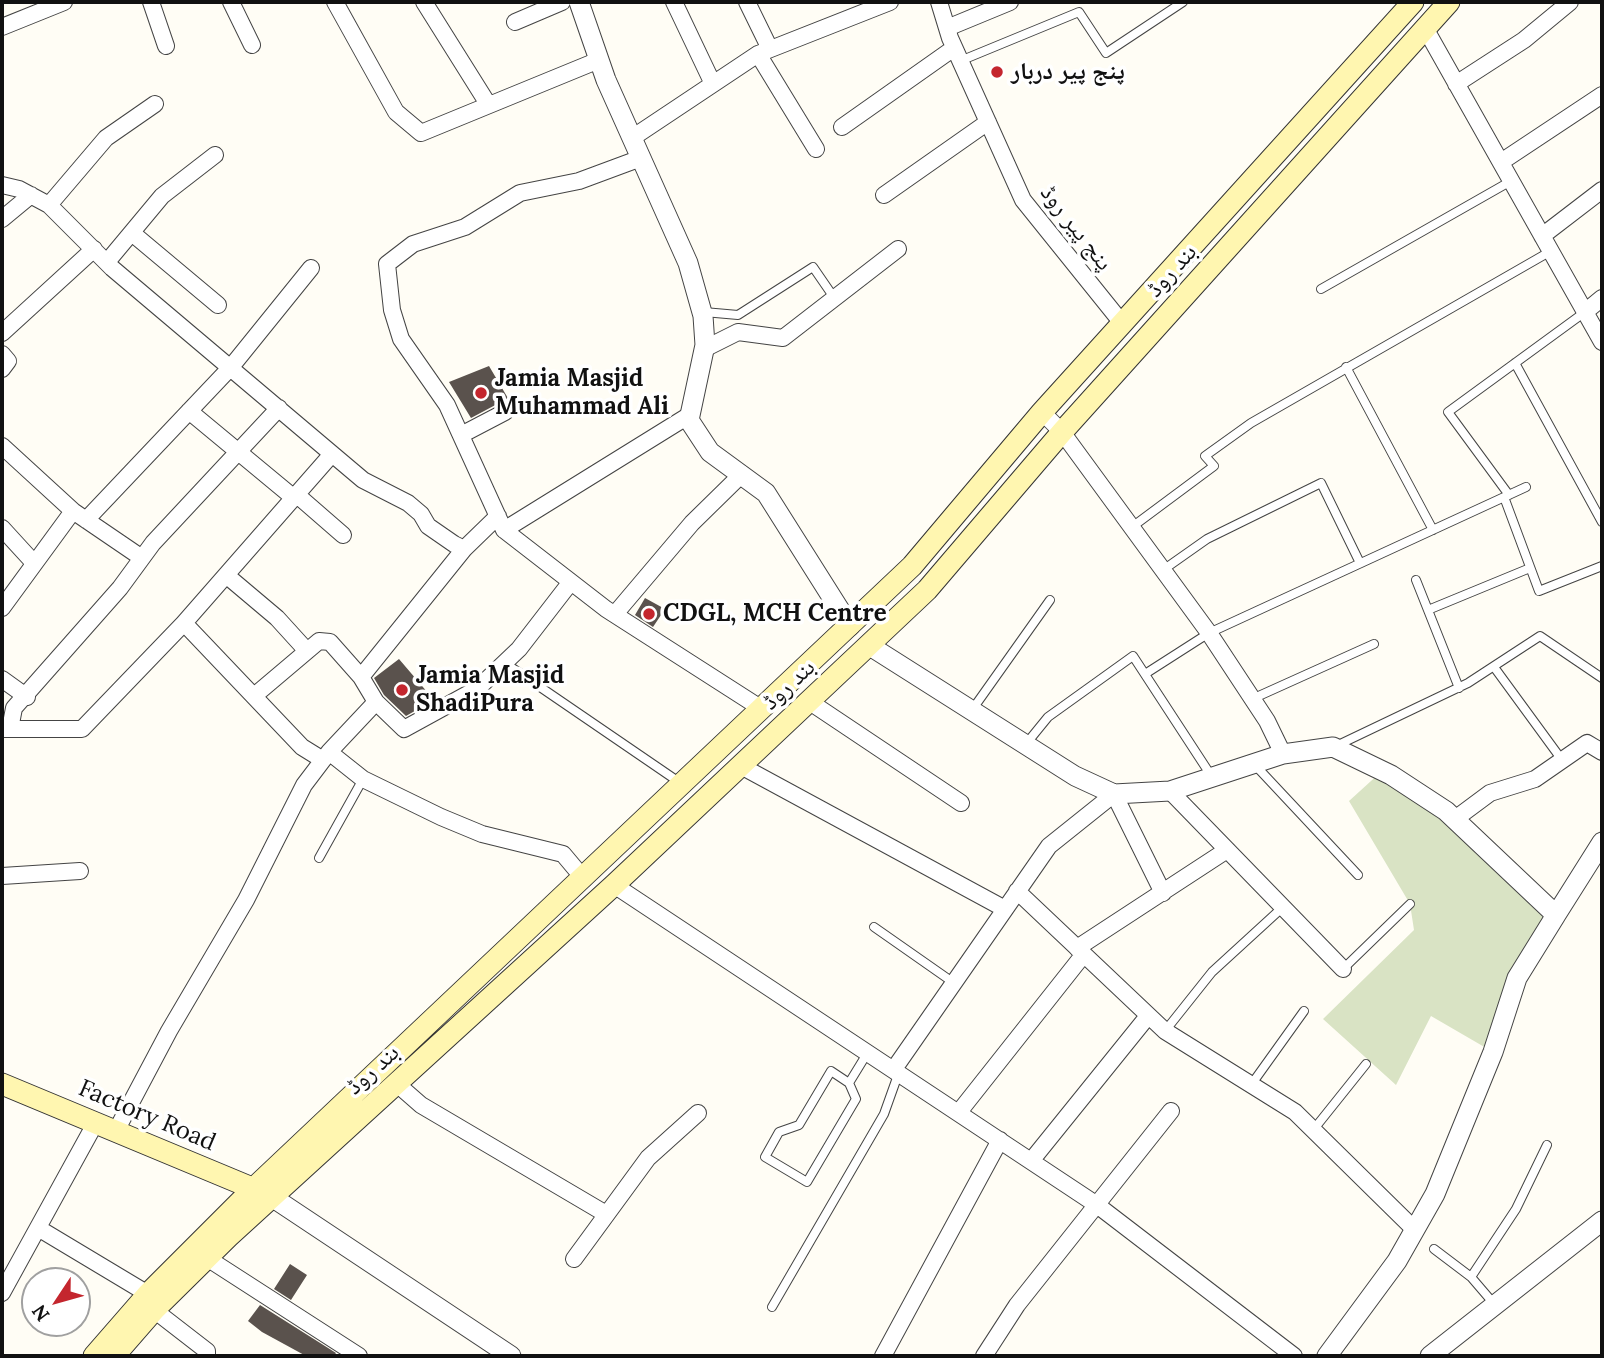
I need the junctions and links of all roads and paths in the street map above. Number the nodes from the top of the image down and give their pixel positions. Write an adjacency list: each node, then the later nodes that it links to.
1 (64, 2): 18 (street)
2 (151, 2): 21 (street)
3 (232, 2): 22 (street)
4 (335, 2): 30 (street)
5 (424, 2): 30 (street)
6 (562, 2): 17 (street)
7 (579, 2): 25 (street)
8 (674, 2): 26 (street)
9 (747, 2): 23 (street)
10 (890, 2): 23 (street)
11 (939, 2): 19 (street, پنج پیر روڈ)
12 (1010, 2): 19 (street)
13 (1183, 2): 24 (lane)
14 (1413, 2): 58 (main road, بند روڈ)
15 (1449, 2): 20 (main road, بند روڈ)
16 (1570, 2): 27 (street)
17 (514, 22)
18 (2, 27)
19 (947, 27): 24 (street, پنج پیر روڈ)
20 (1425, 28): 27 (street); 72 (main road, بند روڈ)
21 (166, 46)
22 (251, 46)
23 (764, 51): 26 (street); 34 (street)
24 (957, 54): 31 (street, پنج پیر روڈ); 32 (street)
25 (599, 60): 30 (street); 33 (street)
26 (713, 84): 33 (street)
27 (1456, 84): 37 (street)
28 (1602, 94): 37 (street)
29 (155, 104): 43 (street)
30 (488, 104)
31 (988, 122): 42 (street); 58 (street, پنج پیر روڈ)
32 (842, 127)
33 (632, 138): 36 (street)
34 (816, 149)
35 (215, 155): 45 (street)
36 (641, 158): 56 (street); 73 (street)
37 (1500, 162): 38 (street)
38 (1511, 181): 46 (street); 52 (lane)
39 (2, 185): 41 (street)
40 (1602, 190): 46 (street)
41 (31, 195): 43 (street); 44 (street)
42 (884, 195)
43 (49, 205): 47 (street)
44 (2, 219)
45 (132, 233): 50 (street); 55 (street)
46 (1542, 236): 49 (street)
47 (94, 249): 50 (street); 59 (street)
48 (898, 249): 54 (street)
49 (1551, 251): 57 (street); 65 (lane)
50 (107, 262): 64 (street)
51 (311, 268): 64 (street)
52 (1321, 289)
53 (1602, 298): 57 (street)
54 (835, 299): 56 (lane); 61 (street)
55 (218, 305)
56 (702, 312): 61 (street)
57 (1585, 312): 60 (street); 63 (lane)
58 (1122, 323): 70 (main road, بند روڈ)
59 (2, 333)
60 (1602, 342)
61 (704, 349): 71 (street)
62 (2, 354): 66 (street)
63 (1515, 363): 80 (lane); 82 (lane)
64 (231, 367): 67 (street); 68 (street)
65 (1346, 367): 84 (lane); 86 (lane)
66 (2, 369)
67 (279, 408): 75 (street); 76 (street)
68 (189, 411): 75 (street); 81 (street)
69 (505, 412): 73 (street)
70 (1042, 412): 72 (street); 103 (main road, بند روڈ)
71 (688, 416): 77 (street); 83 (street)
72 (1062, 432): 84 (street); 106 (main road, بند روڈ)
73 (461, 435): 83 (street)
74 (2, 446): 81 (street)
75 (237, 451): 79 (street); 89 (street)
76 (332, 454): 79 (street); 88 (street)
77 (742, 474): 101 (street); 103 (street)
78 (1526, 487): 80 (lane)
79 (295, 496): 87 (street); 95 (street)
80 (1506, 496): 86 (lane); 93 (lane)
81 (80, 515): 89 (street); 90 (street)
82 (1602, 522)
83 (501, 523): 88 (street); 97 (street)
84 (1132, 527): 94 (street)
85 (2, 528): 90 (street)
86 (1433, 530): 91 (lane)
87 (342, 535)
88 (464, 549): 111 (street)
89 (142, 558): 116 (street)
90 (34, 563): 99 (street)
91 (1360, 563): 94 (lane); 104 (lane)
92 (1602, 566): 93 (lane)
93 (1530, 568): 100 (lane)
94 (1163, 570): 104 (street)
95 (226, 575): 102 (street); 107 (street)
96 (1416, 580): 100 (lane)
97 (570, 583): 101 (street); 108 (street)
98 (1050, 600): 121 (lane)
99 (2, 608)
100 (1428, 610): 114 (lane)
101 (615, 614): 120 (street)
102 (184, 623): 115 (street); 122 (street)
103 (850, 626): 120 (main road, بند روڈ)
104 (1209, 633): 110 (lane); 117 (street)
105 (1374, 644): 117 (lane)
106 (870, 646): 119 (main road, بند روڈ); 121 (street)
107 (307, 651): 111 (street); 115 (street)
108 (505, 663): 118 (street); 133 (lane)
109 (1494, 667): 112 (lane); 114 (lane); 128 (lane)
110 (1145, 674): 123 (lane); 131 (lane)
111 (361, 677): 118 (street)
112 (1602, 678)
113 (2, 679): 116 (street)
114 (1459, 688): 124 (lane)
115 (254, 695): 127 (street)
116 (27, 697): 122 (street)
117 (1252, 699): 126 (street)
118 (376, 702): 127 (street)
119 (810, 702): 130 (main road, بند روڈ); 136 (street)
120 (762, 709): 133 (main road, بند روڈ)
121 (971, 712): 123 (street)
122 (6, 729)
123 (1025, 746): 135 (street)
124 (1333, 747): 126 (street); 137 (street)
125 (1602, 752): 128 (street)
126 (1283, 754): 129 (street)
127 (326, 756): 132 (street); 171 (street)
128 (1562, 761): 137 (street)
129 (1253, 763): 131 (street); 142 (lane)
130 (741, 766): 145 (main road, بند روڈ); 150 (street)
131 (1212, 777): 134 (street)
132 (363, 779): 140 (lane); 144 (street)
133 (681, 784): 144 (main road, بند روڈ)
134 (1170, 791): 135 (street); 139 (street)
135 (1114, 794): 146 (street); 147 (street)
136 (961, 803)
137 (1455, 819): 151 (street)
138 (1602, 842): 151 (street)
139 (1227, 849): 147 (street); 149 (street)
140 (318, 858)
141 (79, 871): 143 (street)
142 (1357, 875)
143 (2, 876)
144 (584, 878): 175 (main road, بند روڈ)
145 (614, 885): 159 (street); 164 (main road, بند روڈ)
146 (1017, 891): 150 (street); 153 (street)
147 (1163, 893): 153 (street)
148 (1410, 904): 154 (lane)
149 (1283, 907): 154 (street); 158 (lane)
150 (1005, 909): 155 (street)
151 (1556, 915): 180 (street)
152 (874, 926): 155 (lane)
153 (1081, 951): 157 (street); 167 (street)
154 (1343, 969)
155 (954, 983): 161 (street)
156 (1304, 1011): 165 (lane)
157 (1148, 1016): 158 (street); 174 (street)
158 (1165, 1031): 165 (street)
159 (868, 1052): 161 (street); 162 (lane)
160 (1366, 1064): 170 (lane)
161 (897, 1071): 167 (street); 188 (lane)
162 (849, 1083): 162 (lane)
163 (2, 1084): 169 (main road, Factory Road)
164 (397, 1084): 175 (main road, بند روڈ); 177 (street)
165 (1251, 1085): 170 (street)
166 (1171, 1111): 176 (street)
167 (959, 1112): 172 (street)
168 (698, 1113): 177 (street)
169 (96, 1122): 171 (main road, Factory Road); 179 (street)
170 (1314, 1129): 180 (street)
171 (116, 1131): 175 (main road, Factory Road)
172 (1000, 1140): 174 (street); 194 (street)
173 (1547, 1145): 184 (lane)
174 (1031, 1161): 176 (street)
175 (263, 1193): 182 (main road, بند روڈ); 186 (main road, بند روڈ); 193 (street)
176 (1097, 1205): 195 (street); 196 (street)
177 (606, 1214): 183 (street)
178 (1602, 1221): 187 (street)
179 (38, 1228): 185 (street); 186 (street)
180 (1415, 1230): 197 (street)
181 (1434, 1249): 184 (lane)
182 (207, 1258): 186 (main road, بند روڈ); 192 (street)
183 (574, 1259)
184 (1471, 1277): 187 (lane)
185 (2, 1293)
186 (151, 1302): 189 (street); 190 (main road, بند روڈ); 191 (main road, بند روڈ)
187 (1495, 1305): 198 (street)
188 (772, 1307)
189 (210, 1354)
190 (94, 1356)
191 (114, 1356)
192 (359, 1356)
193 (511, 1356)
194 (883, 1356)
195 (984, 1356)
196 (1294, 1356)
197 (1327, 1356)
198 (1430, 1356)

